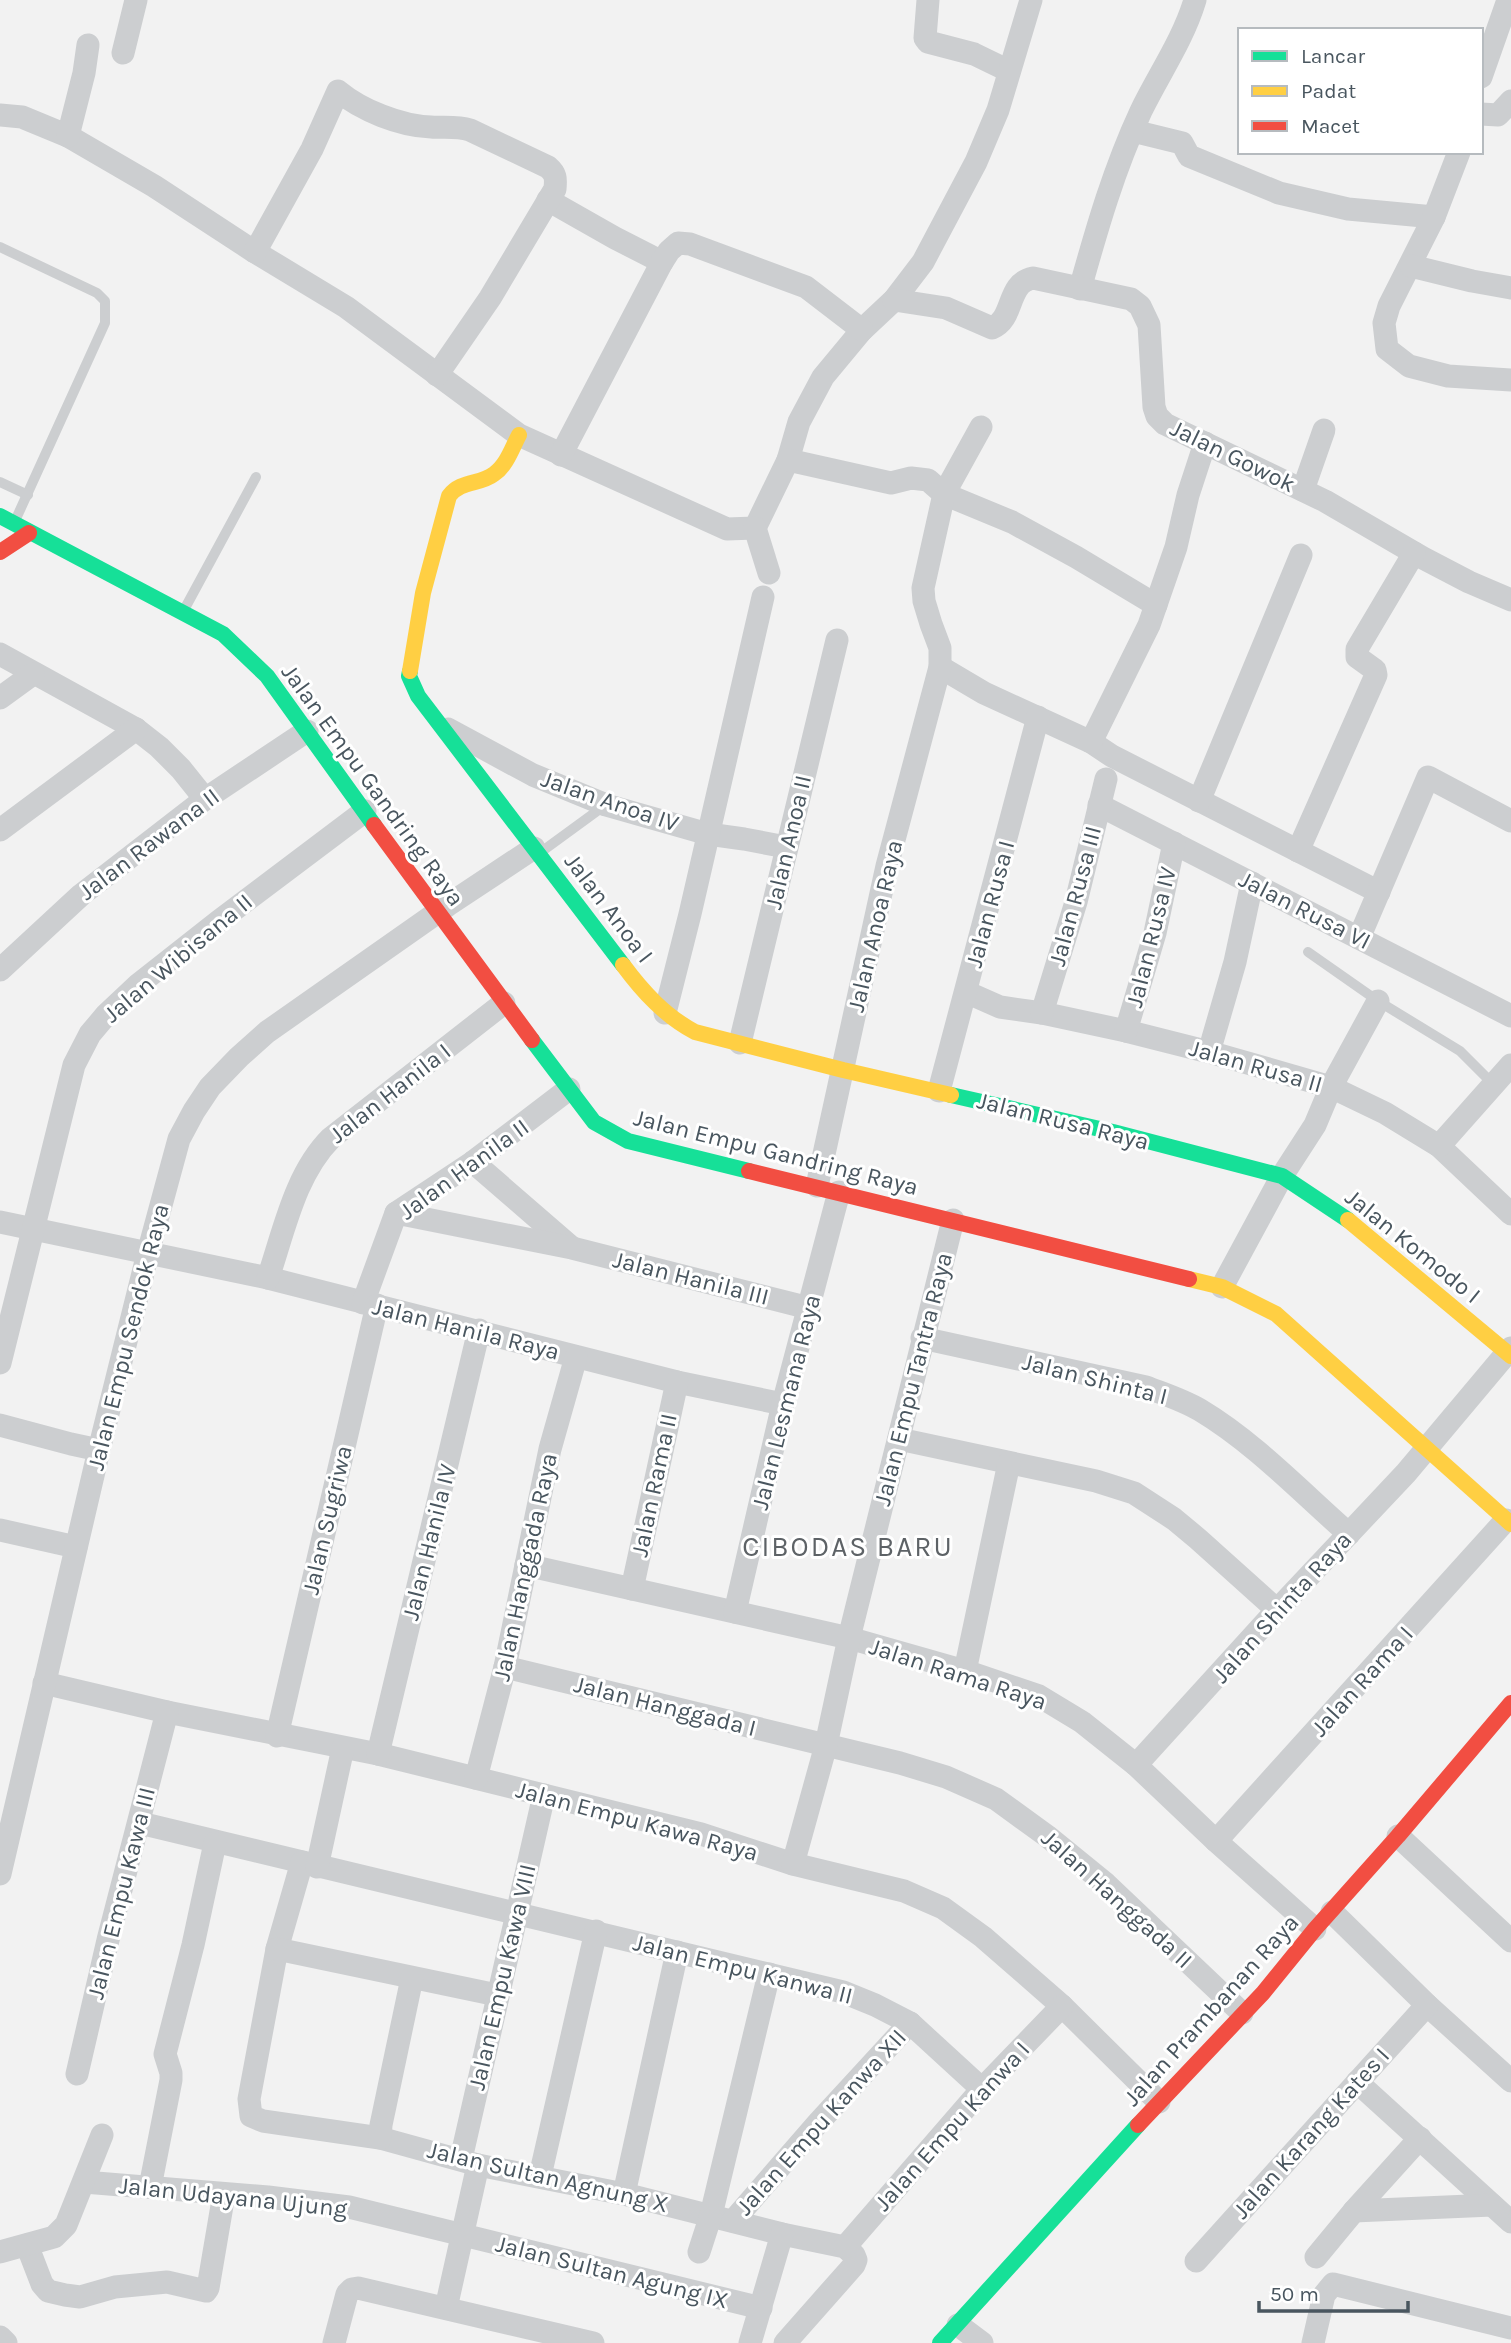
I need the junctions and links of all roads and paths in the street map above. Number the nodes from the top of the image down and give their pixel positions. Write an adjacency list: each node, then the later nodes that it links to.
1 (136, 0): 7 (street)
2 (928, 0): 8 (street)
3 (1031, 0): 8 (street)
4 (1195, 0): 13 (street)
5 (1508, 0): 9 (street)
6 (88, 45): 14 (street)
7 (123, 53)
8 (1009, 71): 24 (street)
9 (1483, 71)
10 (1511, 101): 11 (street)
11 (1483, 114)
12 (0, 115): 14 (street)
13 (1133, 131): 17 (street); 23 (street)
14 (68, 136): 19 (street)
15 (1458, 154): 17 (street)
16 (548, 200): 19 (street); 20 (street); 26 (street)
17 (1434, 217): 21 (street)
18 (0, 247): 38 (lane)
19 (255, 252): 26 (street)
20 (662, 262): 25 (street); 32 (street)
21 (1411, 265): 22 (street); 27 (street)
22 (1511, 288)
23 (1080, 289): 24 (street, Jalan Gowok); 31 (street, Jalan Gowok)
24 (894, 300): 25 (street)
25 (862, 330): 33 (street)
26 (437, 375): 30 (street)
27 (1511, 380)
28 (981, 427): 37 (street)
29 (1324, 429): 36 (street)
30 (519, 435): 32 (street); 56 (street, Jalan Anoa I)
31 (1205, 443): 36 (street, Jalan Gowok); 48 (street)
32 (561, 455): 40 (street)
33 (788, 460): 37 (street); 40 (street)
34 (256, 477): 49 (lane)
35 (0, 482): 38 (lane)
36 (1303, 490): 43 (street, Jalan Gowok)
37 (944, 494): 48 (street); 52 (street)
38 (28, 495): 39 (lane)
39 (7, 519): 41 (street, Jalan Empu Gandring Raya)
40 (755, 528): 45 (street)
41 (29, 533): 42 (street); 49 (street, Jalan Empu Gandring Raya)
42 (0, 552)
43 (1414, 553): 47 (street, Jalan Gowok); 72 (street)
44 (1301, 555): 62 (street)
45 (769, 573)
46 (763, 597): 68 (street)
47 (1511, 600)
48 (1156, 605): 59 (street)
49 (182, 612): 58 (street, Jalan Empu Gandring Raya)
50 (837, 640): 70 (street, Jalan Anoa II)
51 (0, 654): 53 (street)
52 (940, 667): 55 (street); 89 (street, Jalan Anoa Raya)
53 (33, 674): 54 (street); 57 (street)
54 (0, 698)
55 (1038, 717): 59 (street); 79 (street, Jalan Rusa I)
56 (443, 727): 63 (street, Jalan Anoa IV); 71 (street, Jalan Anoa I)
57 (136, 729): 61 (street); 67 (street)
58 (307, 731): 61 (street, Jalan Rawana II); 65 (street, Jalan Empu Gandring Raya)
59 (1091, 742): 62 (street)
60 (1106, 779): 64 (street, Jalan Rusa III)
61 (205, 799): 78 (street, Jalan Rawana II)
62 (1199, 801): 72 (street)
63 (606, 805): 68 (street, Jalan Anoa IV); 71 (lane)
64 (1099, 805): 69 (street, Jalan Rusa VI); 83 (street, Jalan Rusa III)
65 (365, 811): 75 (street, Jalan Empu Gandring Raya); 102 (street, Jalan Wibisana II)
66 (1511, 821): 74 (street)
67 (0, 830)
68 (708, 834): 70 (street, Jalan Anoa IV); 82 (street)
69 (1174, 843): 73 (street, Jalan Rusa VI); 85 (street, Jalan Rusa IV)
70 (786, 847): 86 (street, Jalan Anoa II)
71 (536, 851): 75 (street, Jalan Empu Sendok Raya); 82 (street, Jalan Anoa I)
72 (1298, 851): 74 (street)
73 (1252, 883): 76 (street, Jalan Rusa VI); 87 (street)
74 (1379, 892): 76 (street)
75 (437, 912): 81 (street, Jalan Empu Gandring Raya); 104 (street, Jalan Empu Sendok Raya)
76 (1359, 938): 84 (street, Jalan Rusa VI)
77 (1308, 952): 80 (lane)
78 (0, 970)
79 (966, 992): 83 (street, Jalan Rusa II); 93 (street, Jalan Rusa I)
80 (1378, 1001): 90 (lane); 91 (street)
81 (504, 1003): 92 (street, Jalan Empu Gandring Raya); 105 (street, Jalan Hanila I)
82 (665, 1013): 86 (street, Jalan Anoa I)
83 (1042, 1013): 85 (street, Jalan Rusa II)
84 (1511, 1016)
85 (1126, 1031): 87 (street, Jalan Rusa II)
86 (740, 1043): 89 (street, Jalan Anoa I)
87 (1209, 1052): 91 (street, Jalan Rusa II)
88 (1511, 1065): 90 (street)
89 (843, 1070): 93 (street, Jalan Rusa Raya); 97 (street, Jalan Anoa Raya)
90 (1494, 1085): 94 (street)
91 (1331, 1087): 94 (street, Jalan Rusa II); 96 (street)
92 (569, 1089): 95 (street, Jalan Hanila II); 97 (street, Jalan Empu Gandring Raya)
93 (939, 1091): 96 (street, Jalan Rusa Raya)
94 (1439, 1146): 98 (street, Jalan Rusa II)
95 (472, 1163): 99 (street, Jalan Hanila II); 103 (street, Jalan Hanila III)
96 (1282, 1177): 106 (street); 113 (street, Jalan Komodo I)
97 (828, 1189): 100 (street, Jalan Empu Gandring Raya); 109 (street, Jalan Lesmana Raya)
98 (1507, 1203)
99 (397, 1213): 103 (street, Jalan Hanila III); 108 (street, Jalan Hanila II)
100 (953, 1220): 106 (street, Jalan Empu Gandring Raya); 111 (street, Jalan Empu Tantra Raya)
101 (0, 1222): 102 (street, Jalan Hanila Raya)
102 (31, 1230): 104 (street, Jalan Hanila Raya); 107 (street, Jalan Wibisana II)
103 (572, 1248): 109 (street, Jalan Hanila III)
104 (148, 1253): 105 (street, Jalan Hanila Raya); 120 (street, Jalan Empu Sendok Raya)
105 (268, 1278): 108 (street, Jalan Hanila Raya)
106 (1222, 1287): 119 (street, Jalan Empu Gandring Raya)
107 (7, 1295): 112 (street, Jalan Wibisana II)
108 (370, 1304): 110 (street, Jalan Hanila Raya); 136 (street, Jalan Sugriwa)
109 (809, 1308): 116 (street, Jalan Lesmana Raya)
110 (479, 1330): 114 (street, Jalan Hanila Raya); 139 (street, Jalan Hanila IV)
111 (922, 1338): 118 (street, Jalan Empu Tantra Raya); 124 (street, Jalan Shinta I)
112 (1, 1347)
113 (1510, 1352): 119 (street, Jalan Shinta Raya)
114 (576, 1357): 115 (street, Jalan Hanila Raya); 126 (street, Jalan Hanggada Raya)
115 (677, 1382): 116 (street, Jalan Hanila Raya); 127 (street, Jalan Rama II)
116 (783, 1404): 129 (street, Jalan Lesmana Raya)
117 (0, 1425): 120 (street)
118 (898, 1439): 121 (street); 130 (street, Jalan Empu Tantra Raya)
119 (1428, 1448): 122 (street, Jalan Empu Gandring Raya); 124 (street, Jalan Shinta Raya)
120 (99, 1450): 125 (street, Jalan Empu Sendok Raya)
121 (1009, 1463): 128 (street); 132 (street)
122 (1509, 1522): 145 (street, Jalan Rama I)
123 (0, 1530): 125 (street)
124 (1349, 1534): 128 (street, Jalan Shinta Raya)
125 (76, 1547): 133 (street, Jalan Empu Sendok Raya)
126 (526, 1565): 127 (street, Jalan Rama Raya); 131 (street, Jalan Hanggada Raya)
127 (632, 1589): 129 (street, Jalan Rama Raya)
128 (1277, 1611): 140 (street, Jalan Shinta Raya)
129 (735, 1612): 130 (street, Jalan Rama Raya)
130 (849, 1639): 132 (street, Jalan Rama Raya); 137 (street, Jalan Empu Tantra Raya)
131 (505, 1667): 137 (street, Jalan Hanggada I); 141 (street, Jalan Hanggada Raya)
132 (965, 1671): 140 (street, Jalan Rama Raya)
133 (44, 1683): 135 (street, Jalan Empu Kawa Raya); 146 (street, Jalan Empu Sendok Raya)
134 (1511, 1703): 144 (street, Jalan Prambanan Raya)
135 (167, 1713): 136 (street, Jalan Empu Kawa Raya); 143 (street, Jalan Empu Kawa III)
136 (277, 1736): 138 (street, Jalan Empu Kawa Raya)
137 (825, 1745): 149 (street, Jalan Empu Tantra Raya); 163 (street, Jalan Hanggada II)
138 (343, 1748): 139 (street, Jalan Empu Kawa Raya); 148 (street)
139 (378, 1754): 141 (street, Jalan Empu Kawa Raya)
140 (1136, 1765): 145 (street, Jalan Rama Raya)
141 (476, 1778): 142 (street, Jalan Empu Kawa Raya)
142 (544, 1795): 149 (street, Jalan Empu Kawa Raya); 151 (street, Jalan Empu Kawa VIII)
143 (139, 1824): 147 (street, Jalan Empu Kanwa II); 165 (street, Jalan Empu Kawa III)
144 (1398, 1836): 152 (street, Jalan Prambanan Raya); 153 (street)
145 (1216, 1841): 154 (street, Jalan Rama Raya)
146 (4, 1842): 150 (street, Jalan Empu Sendok Raya)
147 (215, 1843): 148 (street, Jalan Empu Kanwa II); 176 (street)
148 (309, 1864): 151 (street, Jalan Empu Kanwa II); 156 (street)
149 (793, 1864): 161 (street, Jalan Empu Kawa Raya)
150 (0, 1874)
151 (517, 1912): 155 (street, Jalan Empu Kanwa II); 160 (street, Jalan Empu Kawa VIII)
152 (1332, 1912): 154 (street, Jalan Prambanan Raya); 162 (street)
153 (1506, 1927)
154 (1315, 1929): 163 (street, Jalan Prambanan Raya)
155 (596, 1931): 157 (street, Jalan Empu Kanwa II); 174 (street)
156 (277, 1949): 159 (street); 171 (street, Jalan Sultan Agnung X)
157 (677, 1952): 158 (street, Jalan Empu Kanwa II); 178 (street)
158 (769, 1974): 164 (street, Jalan Empu Kanwa II); 181 (street)
159 (412, 1978): 160 (street); 171 (street)
160 (497, 1996): 173 (street, Jalan Empu Kawa VIII)
161 (1062, 2006): 168 (street, Jalan Empu Kanwa I); 169 (street, Jalan Empu Kawa Raya)
162 (1427, 2006): 166 (street); 167 (street, Jalan Karang Kates I)
163 (1242, 2013): 169 (street, Jalan Prambanan Raya)
164 (910, 2024): 168 (street, Jalan Empu Kanwa II); 181 (street, Jalan Empu Kanwa XII)
165 (77, 2074)
166 (1511, 2081)
167 (1357, 2082): 172 (street); 190 (street, Jalan Karang Kates I)
168 (982, 2089): 186 (street, Jalan Empu Kanwa I)
169 (1159, 2102): 193 (street, Jalan Prambanan Raya)
170 (102, 2136): 175 (street)
171 (380, 2138): 173 (street, Jalan Sultan Agnung X)
172 (1420, 2138): 179 (street); 180 (street)
173 (469, 2162): 174 (street, Jalan Sultan Agnung X); 184 (street, Jalan Empu Kawa VIII)
174 (540, 2176): 178 (street, Jalan Sultan Agnung X)
175 (85, 2182): 176 (street, Jalan Udayana Ujung); 185 (street)
176 (150, 2187): 177 (street, Jalan Udayana Ujung)
177 (224, 2194): 184 (street, Jalan Udayana Ujung); 185 (street)
178 (624, 2194): 181 (street, Jalan Sultan Agnung X)
179 (1492, 2205): 180 (street); 182 (street)
180 (1354, 2211): 189 (street)
181 (722, 2218): 183 (street, Jalan Sultan Agnung X); 188 (street)
182 (1511, 2222)
183 (782, 2234): 186 (street, Jalan Sultan Agnung X); 192 (street, Jalan Sultan Agung IX)
184 (462, 2236): 191 (street, Jalan Empu Kawa VIII); 192 (street, Jalan Sultan Agung IX)
185 (27, 2245): 187 (street)
186 (845, 2247): 200 (street)
187 (0, 2252)
188 (699, 2252)
189 (1316, 2258)
190 (1196, 2260)
191 (446, 2308): 197 (street); 198 (street)
192 (761, 2308): 199 (street, Jalan Sultan Agung IX)
193 (958, 2325): 201 (street, Jalan Prambanan Raya); 202 (street)
194 (1511, 2328): 203 (street)
195 (0, 2337): 196 (street)
196 (6, 2343)
197 (334, 2343)
198 (593, 2343)
199 (750, 2343)
200 (785, 2343)
201 (940, 2343)
202 (982, 2343)
203 (1313, 2343)

